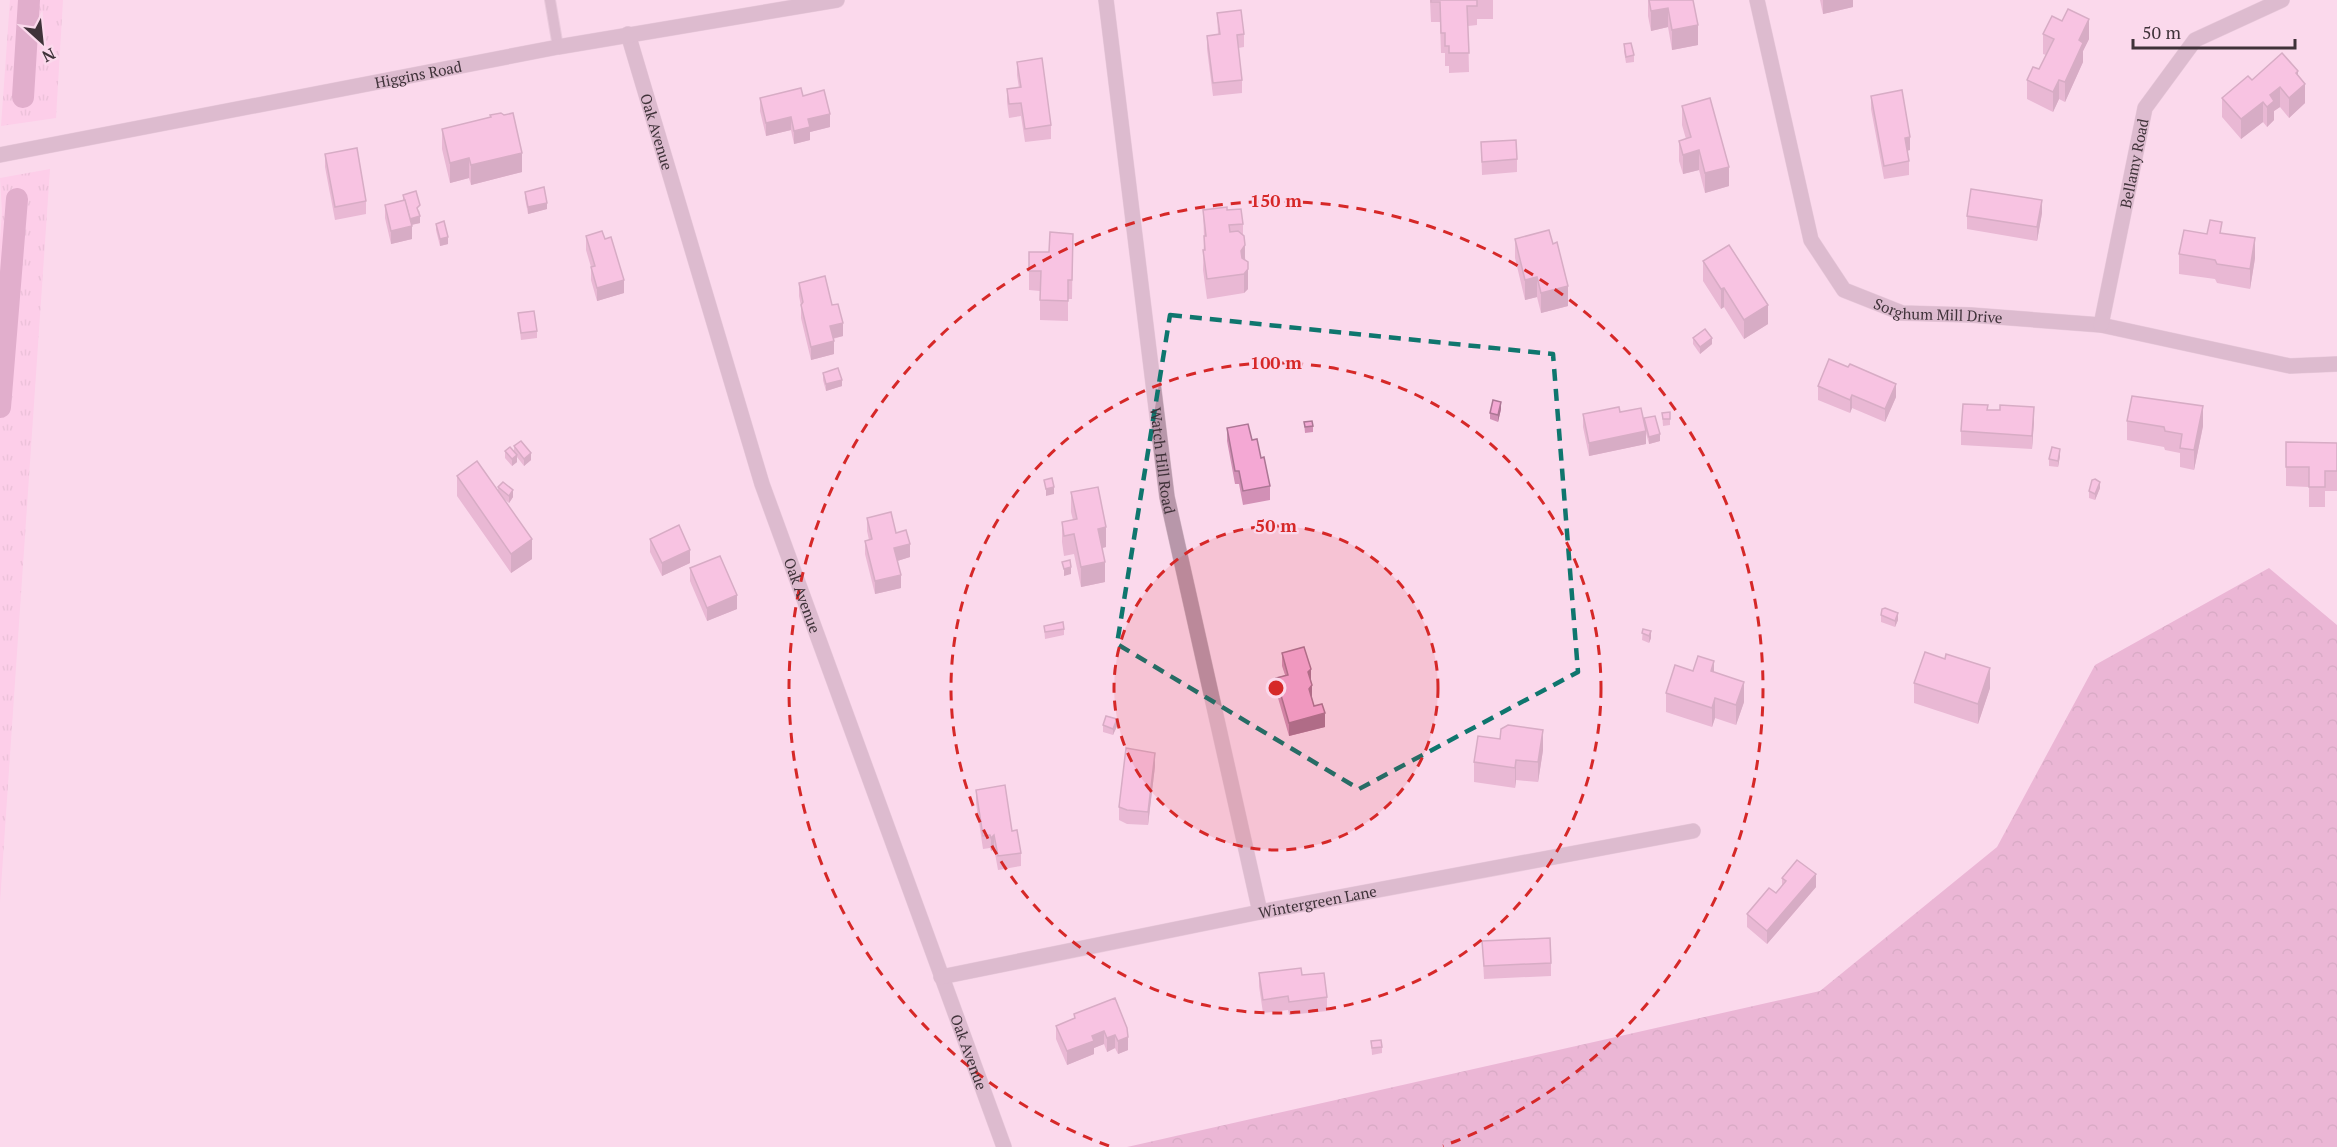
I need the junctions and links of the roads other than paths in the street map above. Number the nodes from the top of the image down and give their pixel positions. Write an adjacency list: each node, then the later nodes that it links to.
1 (550, 0): 8 (lane)
2 (837, 0): 6 (street, Higgins Road)
3 (1106, 0): 13 (street, Watch Hill Road)
4 (1757, 0): 10 (street, Sorghum Mill Drive)
5 (2282, 0): 10 (street, Bellamy Road)
6 (809, 2): 7 (street, Higgins Road)
7 (628, 34): 8 (street, Higgins Road); 14 (street, Oak Avenue)
8 (558, 47): 9 (street, Higgins Road)
9 (0, 156)
10 (2101, 325): 11 (street, Sorghum Mill Drive)
11 (2337, 364)
12 (1693, 831): 13 (street, Wintergreen Lane)
13 (1260, 912): 14 (street, Wintergreen Lane)
14 (941, 977): 15 (street, Oak Avenue)
15 (1004, 1147)

